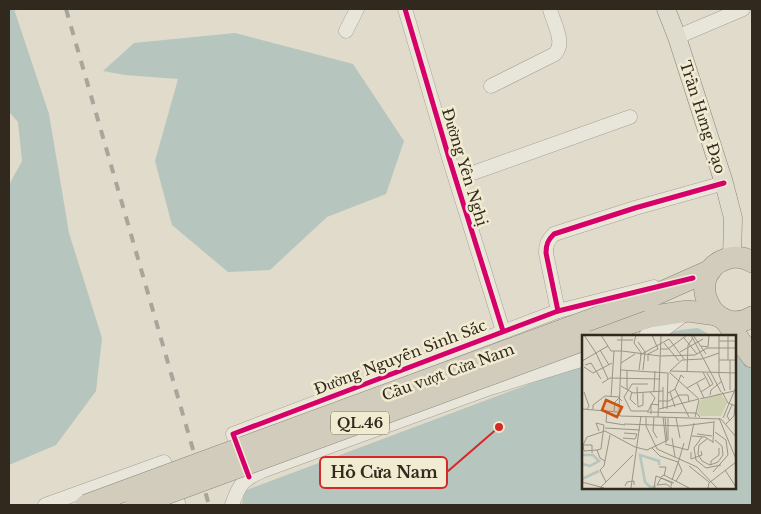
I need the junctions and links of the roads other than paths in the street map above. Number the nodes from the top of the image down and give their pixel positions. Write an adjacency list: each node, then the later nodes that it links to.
1 (357, 9): 6 (street)
2 (405, 9): 10 (street, Đường Yên Nghị)
3 (550, 9): 8 (street)
4 (666, 9): 7 (main road, Trần Hưng Đạo)
5 (743, 9): 7 (street)
6 (346, 31)
7 (677, 37): 11 (main road, Trần Hưng Đạo)
8 (491, 86)
9 (630, 117): 10 (street)
10 (456, 180): 18 (street, Đường Yên Nghị)
11 (724, 183): 12 (main road, Trần Hưng Đạo); 14 (street)
12 (744, 257): 13 (highway, QL.46)
13 (702, 274): 14 (street, Đường Nguyễn Sinh Sắc); 16 (highway); 17 (highway, QL.46)
14 (558, 312): 18 (street, Đường Nguyễn Sinh Sắc)
15 (752, 316): 16 (highway, QL.46)
16 (720, 317): 17 (highway, QL.46); 21 (highway)
17 (645, 318): 19 (highway, Cầu vượt Cửa Nam / QL.46, bridge); 20 (highway, QL.46)
18 (503, 331): 27 (street, Đường Nguyễn Sinh Sắc)
19 (594, 335)
20 (597, 335)
21 (734, 335)
22 (736, 337): 25 (highway)
23 (582, 339): 29 (highway, Cầu vượt Cửa Nam / QL.46, bridge)
24 (582, 341): 30 (highway, Cầu vượt Cửa Nam / QL.46, bridge)
25 (752, 357)
26 (582, 359): 27 (street)
27 (248, 477): 32 (street)
28 (44, 505): 31 (street)
29 (86, 505)
30 (136, 505)
31 (172, 505)
32 (232, 505)

